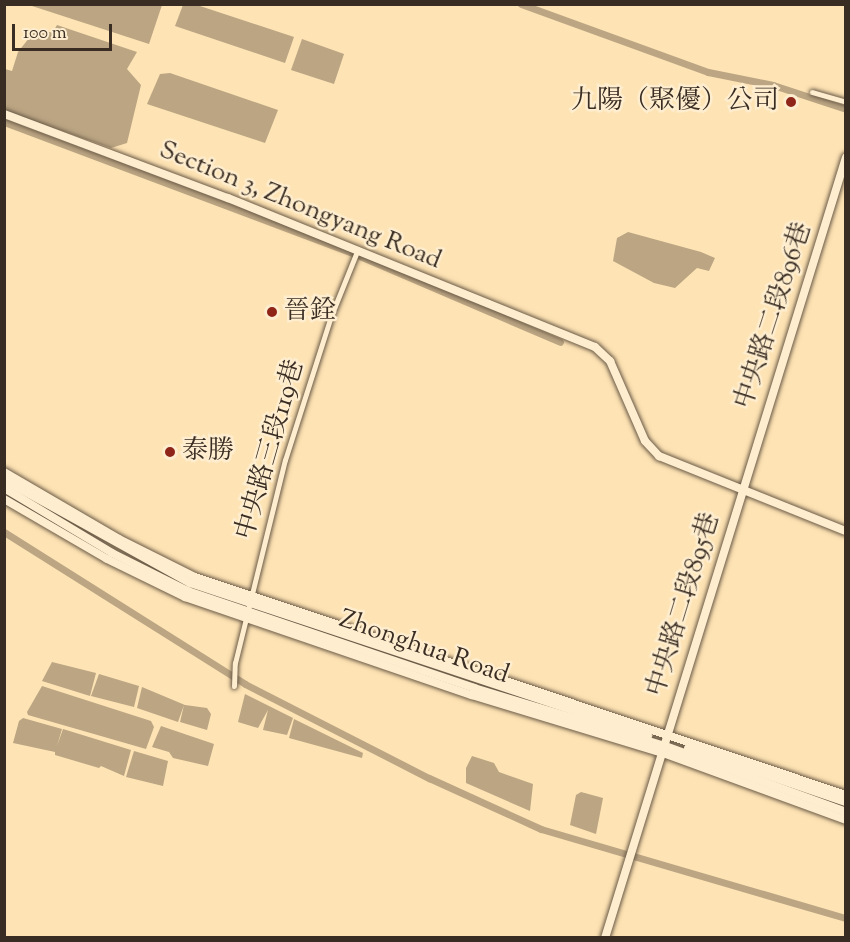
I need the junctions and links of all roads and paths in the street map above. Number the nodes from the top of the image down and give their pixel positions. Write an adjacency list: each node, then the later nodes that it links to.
1 (812, 92): 2 (street)
2 (846, 102)
3 (4, 114): 5 (main road, Section 3, Zhongyang Road)
4 (846, 157): 9 (main road, 中央路二段896巷)
5 (358, 249): 9 (main road, Section 3, Zhongyang Road); 12 (street, 中央路三段119巷)
6 (4, 472): 12 (main road, Zhonghua Road)
7 (4, 480): 12 (main road, Zhonghua Road)
8 (4, 488): 12 (main road, Zhonghua Road)
9 (742, 488): 11 (main road, Section 3, Zhongyang Road); 14 (main road, 中央路二段895巷)
10 (4, 499): 12 (main road, Zhonghua Road)
11 (846, 531)
12 (250, 607): 13 (street, 中央路三段119巷); 14 (main road, Zhonghua Road); 14 (main road, Zhonghua Road)
13 (234, 686)
14 (665, 744): 15 (main road, Zhonghua Road); 16 (main road, Zhonghua Road); 17 (main road, Zhonghua Road); 18 (main road, Zhonghua Road); 19 (main road, 中央路二段895巷)
15 (846, 795)
16 (846, 802)
17 (846, 812)
18 (846, 820)
19 (605, 938)

